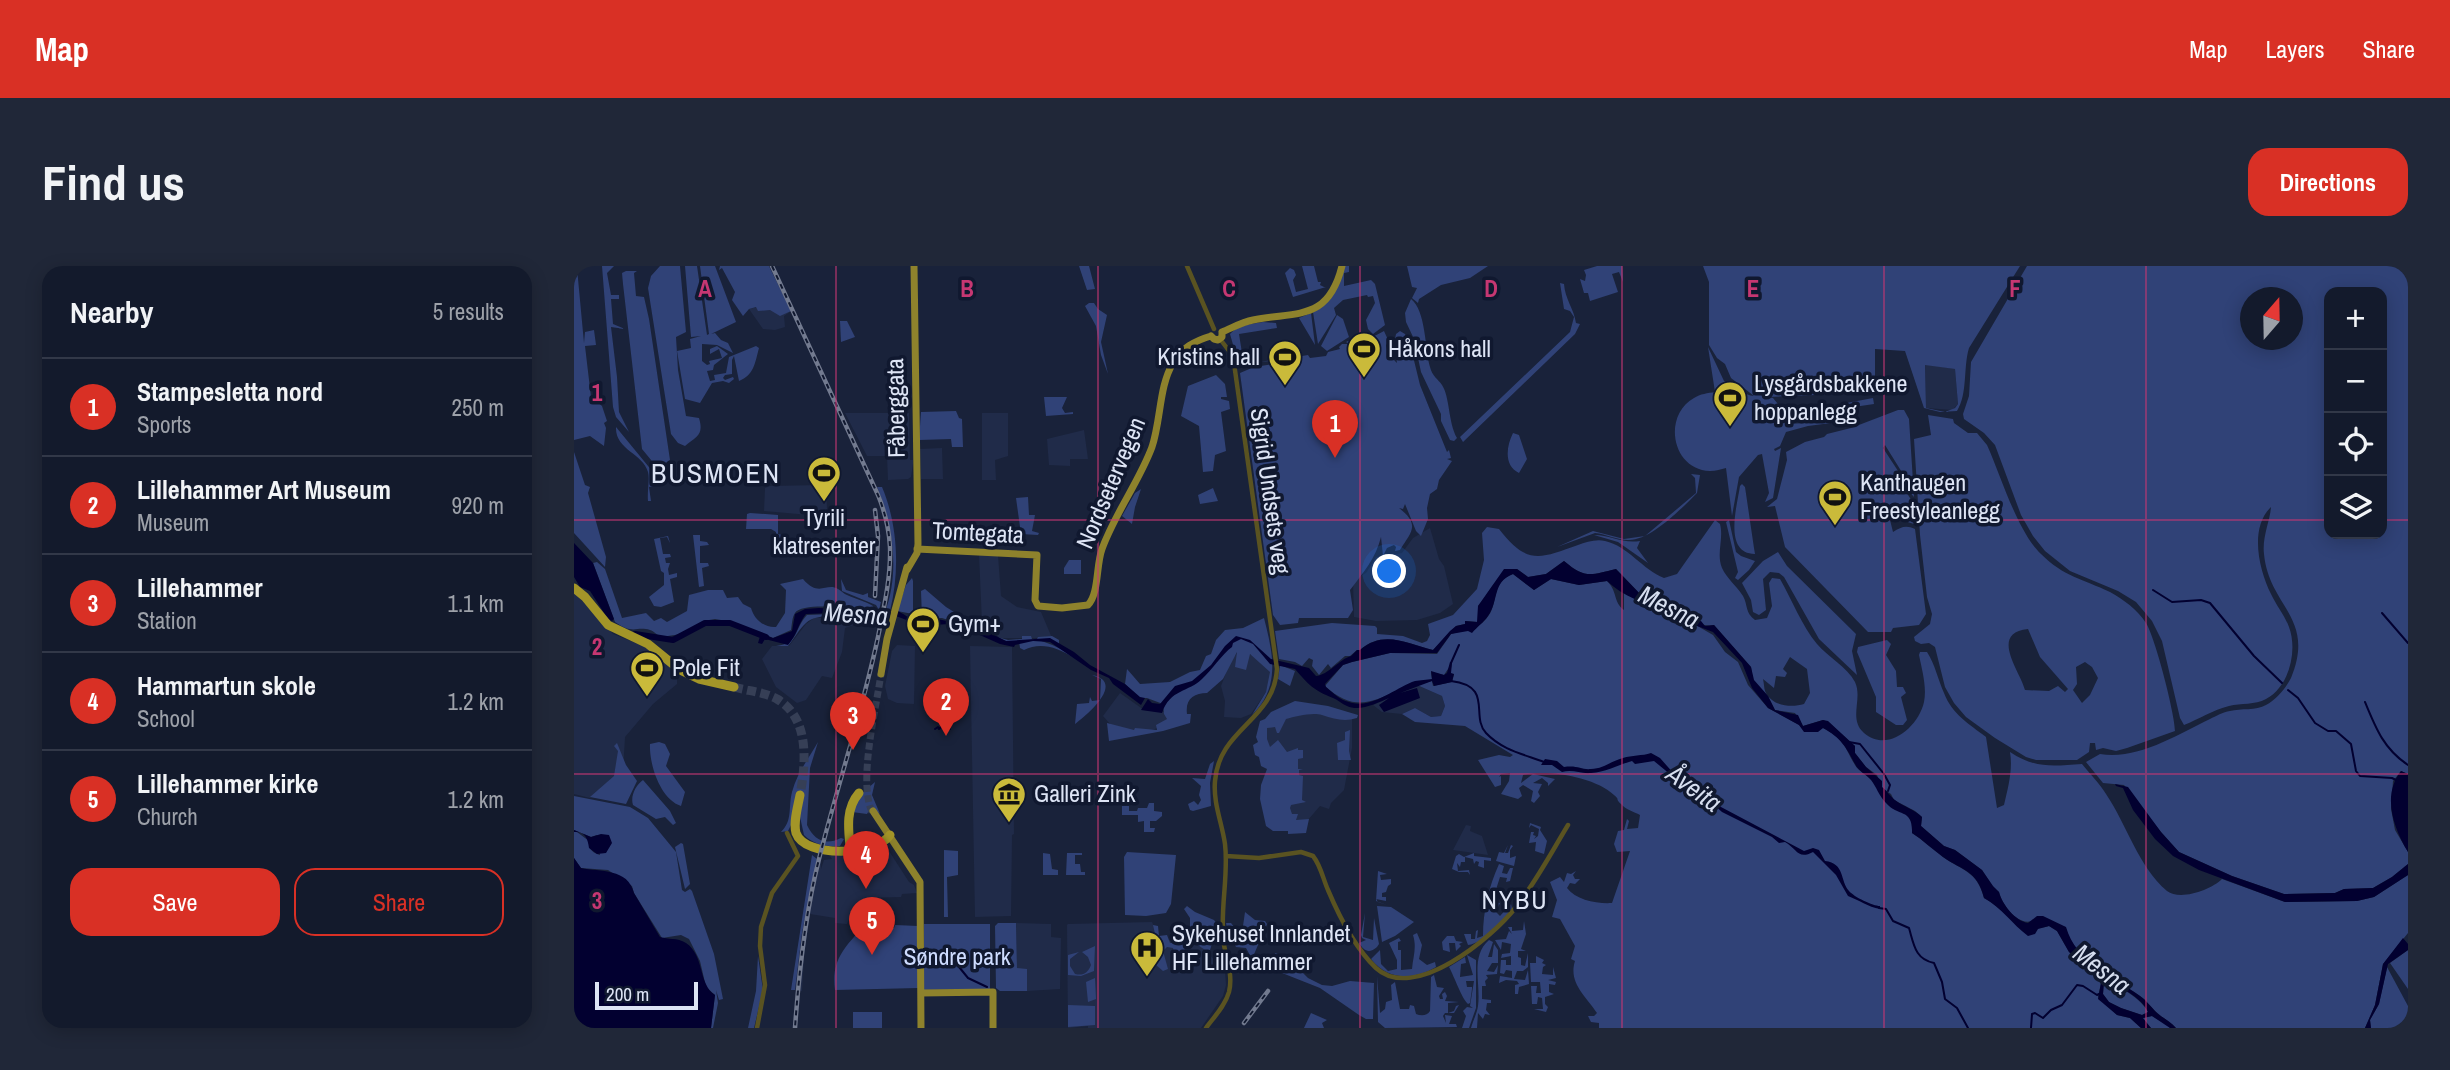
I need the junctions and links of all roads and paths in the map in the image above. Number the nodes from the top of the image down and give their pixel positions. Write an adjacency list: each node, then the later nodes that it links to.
1 (914, 266): 5 (main road, Fåberggata)
2 (1187, 266): 4 (street, Sigrid Undsets veg)
3 (1342, 266): 4 (main road, Nordsetervegen)
4 (1217, 334): 6 (main road, Nordsetervegen); 17 (street, Sigrid Undsets veg)
5 (917, 549): 6 (main road, Tomtegata); 8 (main road, Fåberggata)
6 (1037, 555)
7 (574, 588): 9 (highway)
8 (881, 674)
9 (734, 688)
10 (859, 793): 16 (highway)
11 (800, 795): 16 (highway)
12 (874, 814): 15 (main road)
13 (1568, 825): 17 (street)
14 (787, 833): 19 (street)
15 (887, 837): 16 (highway); 18 (main road)
16 (848, 847)
17 (1226, 856): 22 (street)
18 (921, 993): 20 (main road); 21 (main road)
19 (757, 1028)
20 (921, 1028)
21 (993, 1028)
22 (1206, 1028)

